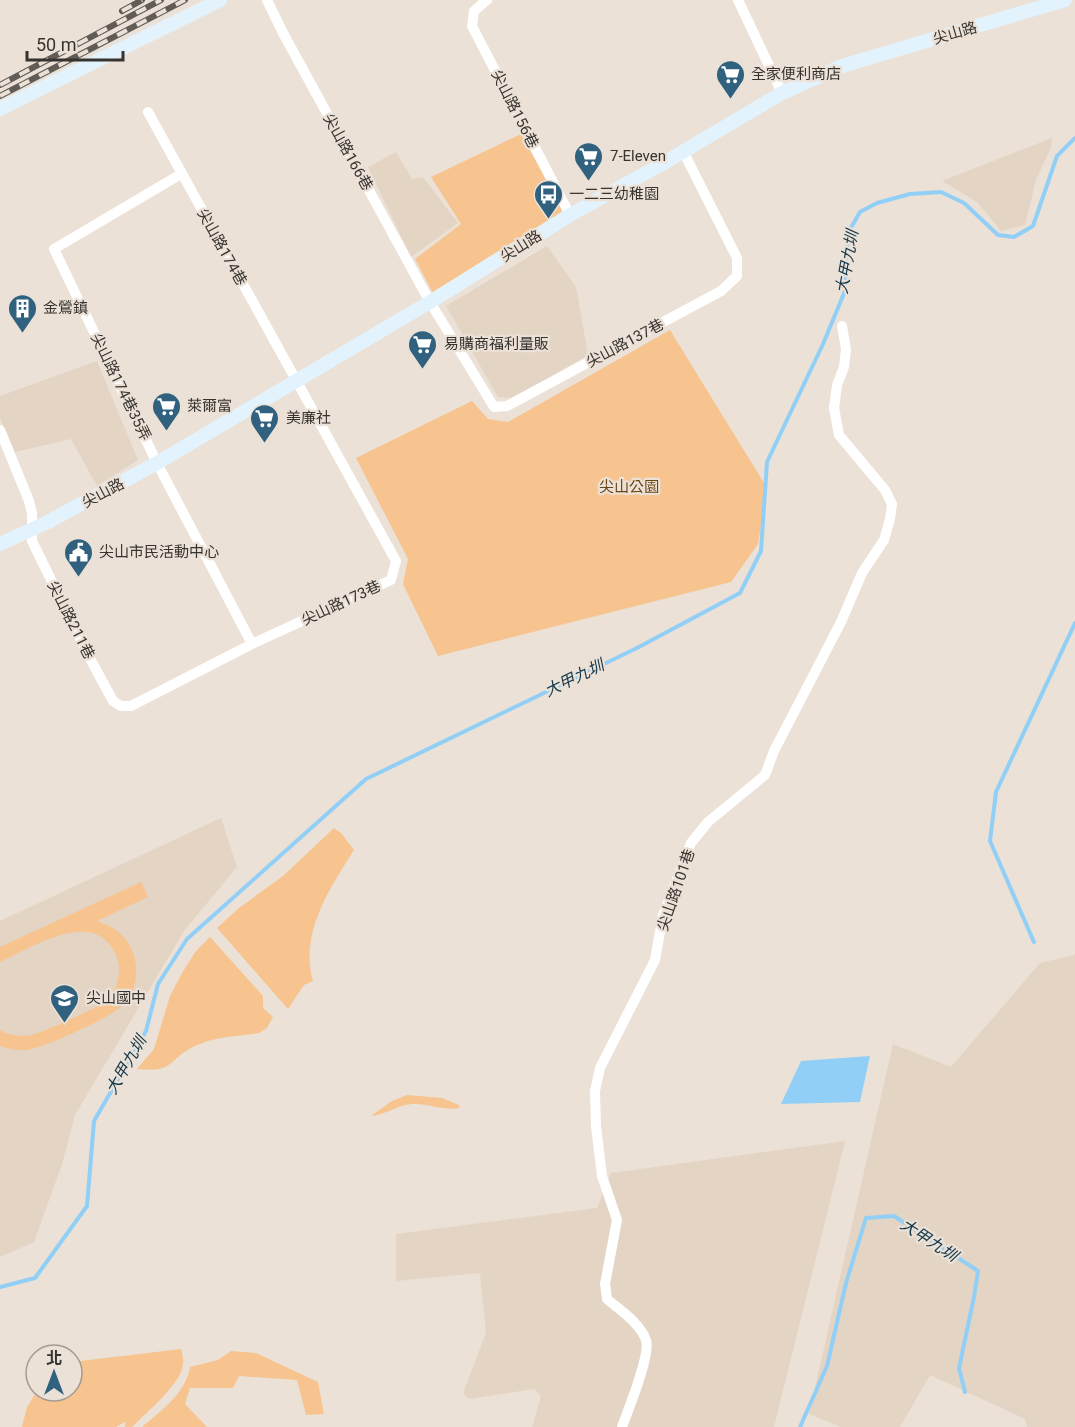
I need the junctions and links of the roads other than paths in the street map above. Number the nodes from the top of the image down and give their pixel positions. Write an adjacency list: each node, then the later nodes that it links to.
1 (220, 0): 7 (street)
2 (267, 0): 12 (street, 尖山路166巷)
3 (738, 0): 6 (street)
4 (1065, 0): 6 (street, 尖山路)
5 (484, 1): 11 (street, 尖山路156巷)
6 (782, 93): 9 (street, 尖山路)
7 (0, 109)
8 (148, 112): 10 (street, 尖山路174巷)
9 (683, 151): 11 (street, 尖山路); 12 (street, 尖山路137巷)
10 (181, 174): 14 (street, 尖山路174巷); 16 (street, 尖山路174巷35弄)
11 (570, 215): 12 (street, 尖山路)
12 (430, 302): 14 (street, 尖山路)
13 (842, 326): 21 (street, 尖山路101巷)
14 (297, 382): 16 (street, 尖山路); 19 (street, 尖山路173巷)
15 (0, 430): 17 (street, 尖山路211巷)
16 (157, 463): 17 (street, 尖山路); 19 (street)
17 (33, 529): 18 (street, 尖山路); 20 (street, 尖山路211巷)
18 (0, 544)
19 (252, 644): 20 (street, 尖山路173巷)
20 (122, 706)
21 (622, 1427)

